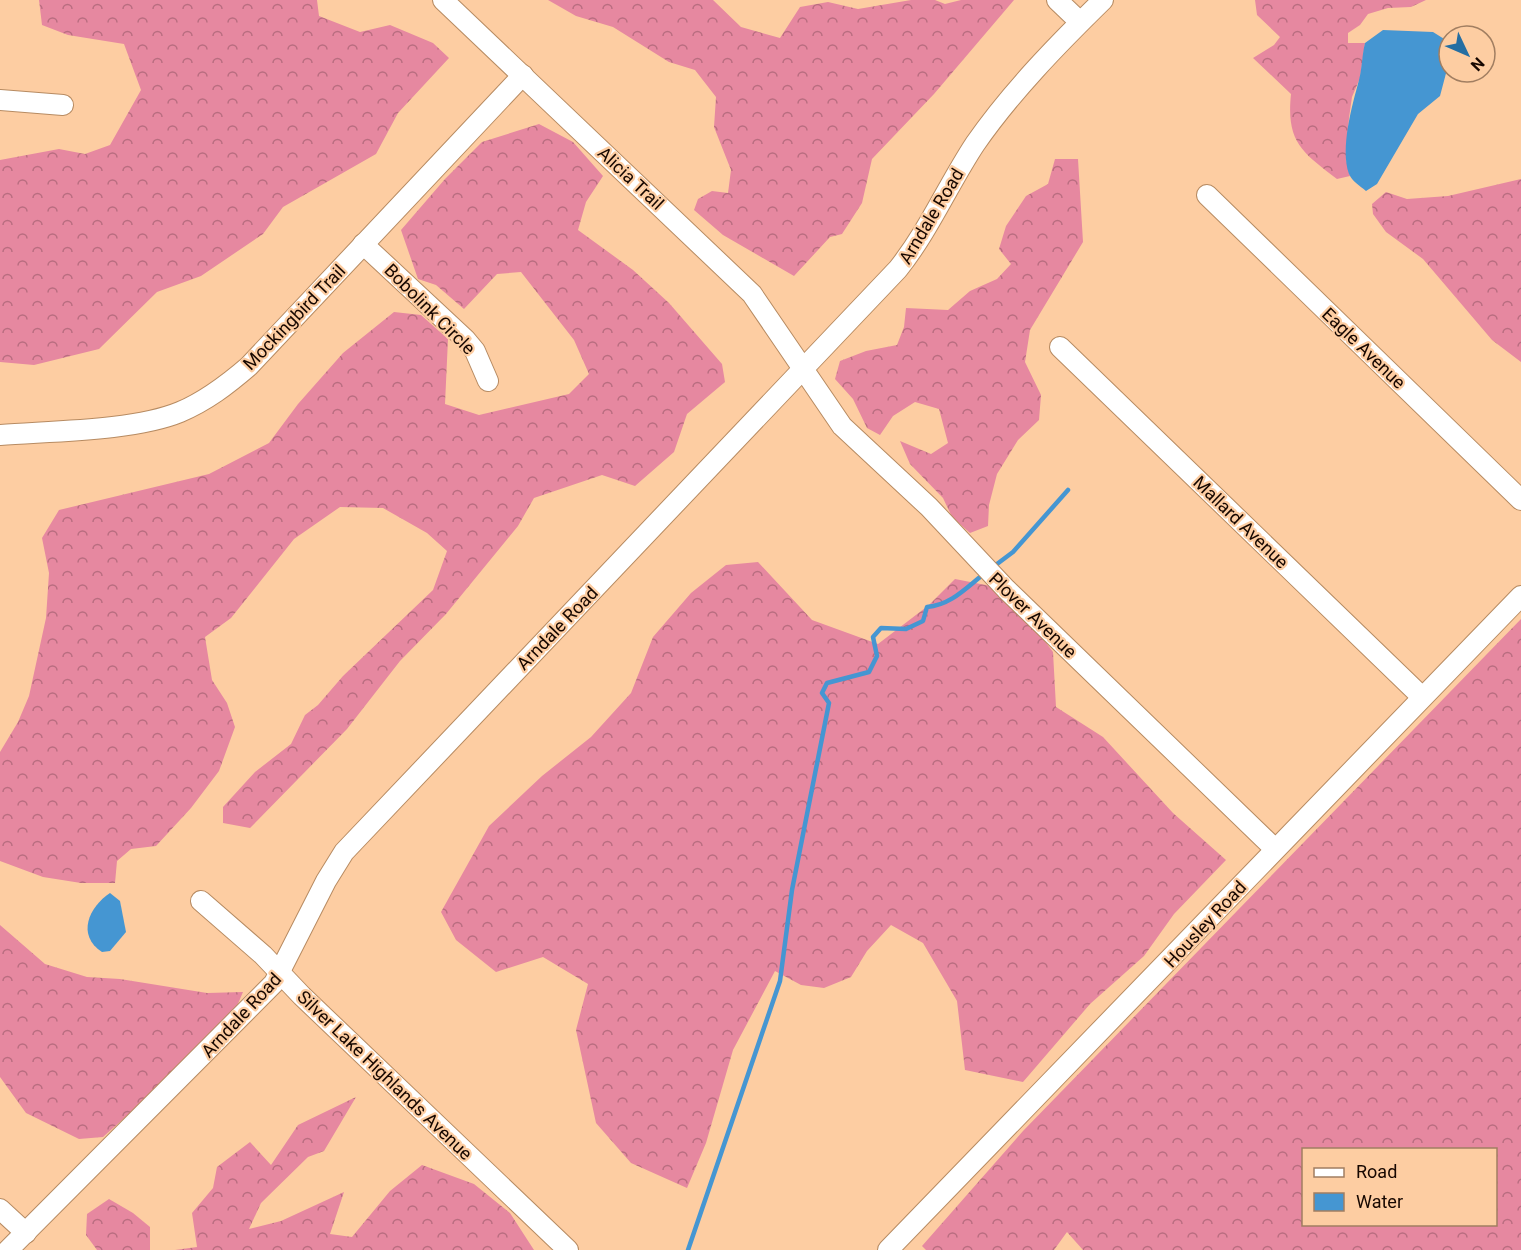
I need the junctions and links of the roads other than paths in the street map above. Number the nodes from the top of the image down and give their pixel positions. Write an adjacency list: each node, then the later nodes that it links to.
1 (443, 0): 5 (street, Alicia Trail)
2 (1057, 0): 4 (street)
3 (1103, 0): 4 (street, Arndale Road)
4 (1080, 22): 11 (street, Arndale Road)
5 (523, 75): 9 (street, Mockingbird Trail); 11 (street, Alicia Trail)
6 (0, 100): 7 (street)
7 (63, 105)
8 (1207, 195): 14 (street, Eagle Avenue)
9 (363, 244): 12 (street, Bobolink Circle); 13 (street, Mockingbird Trail)
10 (1060, 347): 16 (street, Mallard Avenue)
11 (803, 370): 17 (street, Plover Avenue); 19 (street, Arndale Road)
12 (488, 381)
13 (0, 435)
14 (1521, 500)
15 (1521, 596): 16 (street, Housley Road)
16 (1422, 697): 17 (street, Housley Road)
17 (1275, 849): 24 (street, Housley Road)
18 (201, 901): 19 (street, Silver Lake Highlands Avenue)
19 (281, 973): 21 (street, Arndale Road); 23 (street, Silver Lake Highlands Avenue)
20 (0, 1209): 21 (street)
21 (26, 1233): 22 (street, Arndale Road)
22 (8, 1250)
23 (568, 1250)
24 (888, 1250)

